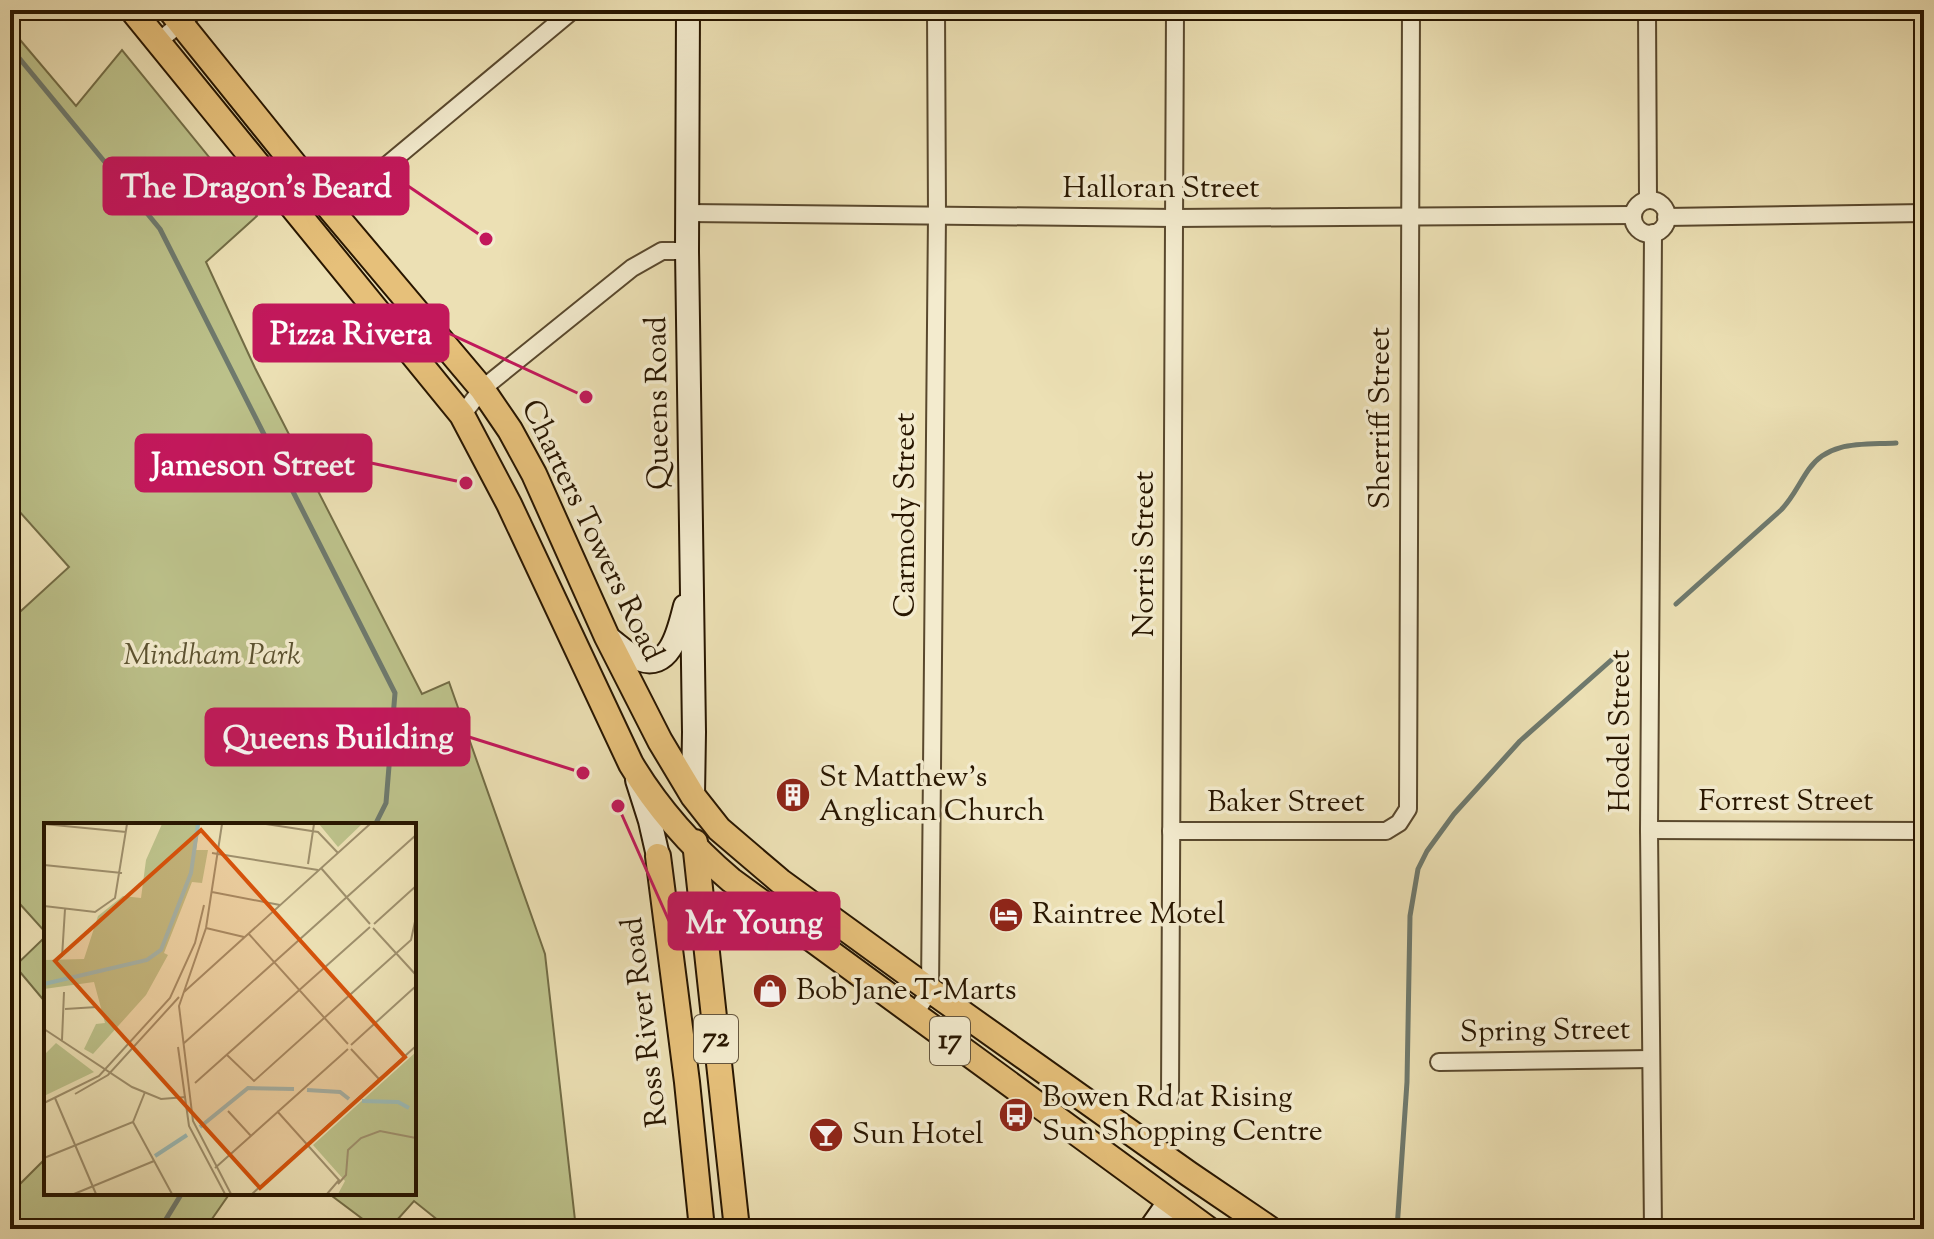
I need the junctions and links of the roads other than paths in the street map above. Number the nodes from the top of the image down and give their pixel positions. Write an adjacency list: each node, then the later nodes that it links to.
1 (132, 10): 9 (main road, Charters Towers Road / 17)
2 (573, 10): 11 (street)
3 (688, 10): 12 (street, Queens Road)
4 (936, 10): 14 (street, Carmody Street)
5 (1175, 10): 18 (street, Norris Street)
6 (1411, 10): 16 (street, Sherriff Street)
7 (1647, 10): 10 (street)
8 (182, 14): 9 (street); 11 (main road, Charters Towers Road / 17)
9 (158, 42): 22 (main road, Charters Towers Road / 17)
10 (1648, 200): 15 (street); 17 (street)
11 (332, 211): 21 (main road, Charters Towers Road / 17)
12 (688, 213): 14 (street, Halloran Street); 20 (street, Queens Road)
13 (1924, 213): 17 (street)
14 (937, 215): 18 (street, Halloran Street); 35 (street, Carmody Street)
15 (1633, 215): 16 (street, Halloran Street); 19 (street)
16 (1410, 217): 18 (street, Halloran Street); 27 (street, Sherriff Street)
17 (1666, 217): 19 (street)
18 (1175, 218): 29 (street, Norris Street)
19 (1653, 233): 28 (street, Hodel Street)
20 (687, 251): 21 (street); 23 (street, Queens Road)
21 (482, 389): 22 (street); 24 (main road, Charters Towers Road / 17)
22 (462, 415): 25 (main road, Charters Towers Road / 17)
23 (692, 574): 24 (street); 26 (street, Queens Road)
24 (607, 637): 26 (main road, Charters Towers Road / 17)
25 (631, 764): 31 (main road, 17); 32 (street, Ross River Road)
26 (693, 796): 31 (main road); 35 (main road, 17)
27 (1399, 823): 29 (street, Baker Street)
28 (1649, 830): 30 (street, Forrest Street); 37 (street, Hodel Street)
29 (1171, 831): 39 (street, Norris Street)
30 (1924, 831)
31 (695, 848): 33 (main road, 17); 34 (main road, 72)
32 (658, 856): 42 (main road, Ross River Road / 72)
33 (793, 926): 34 (street); 36 (main road, 17)
34 (706, 945): 43 (main road, 72)
35 (930, 990): 36 (street); 40 (main road, 17)
36 (914, 1015): 41 (main road, 17)
37 (1651, 1059): 38 (street, Spring Street); 47 (street, Hodel Street)
38 (1439, 1062)
39 (1170, 1098)
40 (1197, 1180): 41 (main road); 46 (main road, 17)
41 (1175, 1215): 44 (street); 45 (main road, 17)
42 (702, 1229)
43 (737, 1229)
44 (1150, 1229)
45 (1208, 1229)
46 (1270, 1229)
47 (1653, 1229)

